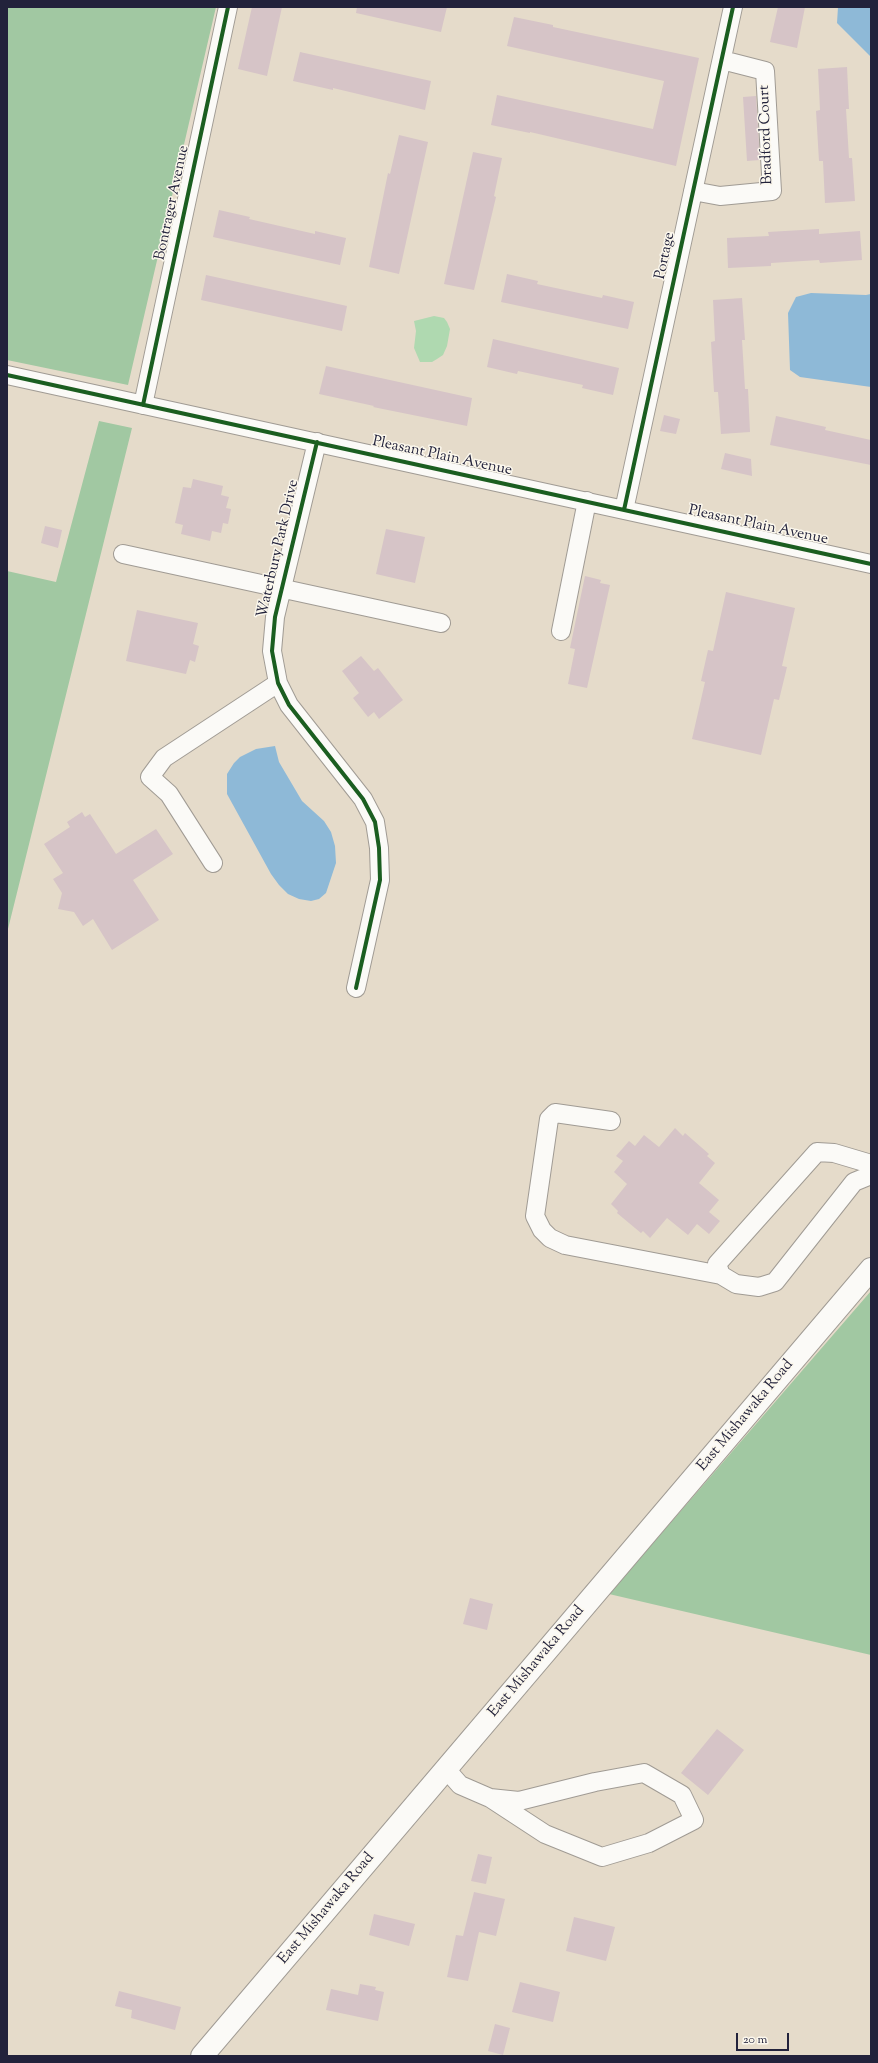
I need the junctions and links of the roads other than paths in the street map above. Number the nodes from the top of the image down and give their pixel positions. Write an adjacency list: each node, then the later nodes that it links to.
1 (228, 7): 6 (street, Bontrager Avenue)
2 (733, 7): 3 (street, Portage)
3 (722, 60): 4 (street, Portage); 4 (street, Bradford Court)
4 (693, 191): 9 (street, Portage)
5 (7, 375): 6 (street, Pleasant Plain Avenue)
6 (143, 405): 7 (street, Pleasant Plain Avenue)
7 (316, 442): 8 (street, Pleasant Plain Avenue); 12 (street, Waterbury Park Drive)
8 (587, 501): 9 (street, Pleasant Plain Avenue); 14 (street)
9 (624, 510): 11 (street, Pleasant Plain Avenue)
10 (122, 554): 12 (street)
11 (871, 564)
12 (281, 590): 13 (street); 15 (street, Waterbury Park Drive)
13 (441, 623)
14 (561, 631)
15 (278, 683): 16 (street); 17 (street, Waterbury Park Drive)
16 (213, 863)
17 (356, 988)
18 (612, 1121): 22 (street)
19 (871, 1164): 22 (street)
20 (871, 1175): 22 (street)
21 (871, 1269): 23 (main road, East Mishawaka Road)
22 (721, 1275)
23 (446, 1769): 24 (street); 25 (main road, East Mishawaka Road)
24 (490, 1798): 24 (street)
25 (202, 2056)

